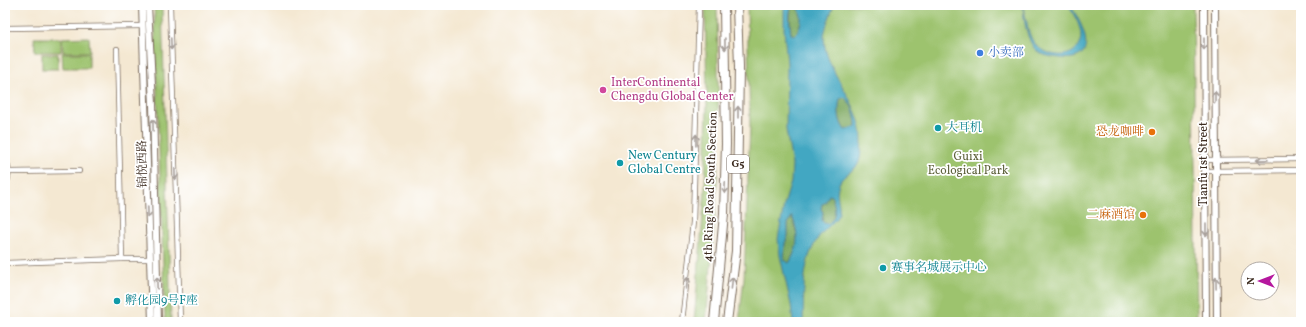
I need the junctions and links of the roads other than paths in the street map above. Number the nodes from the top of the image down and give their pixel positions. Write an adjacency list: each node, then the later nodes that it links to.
1 (142, 5): 9 (main road, 锦悦西路)
2 (148, 5): 26 (main road, 锦悦西路, one-way to 2)
3 (170, 5): 27 (street, one-way to 27)
4 (699, 5): 28 (street, one-way to 4)
5 (724, 5): 29 (highway, 4th Ring Road South Section / G5, one-way to 29)
6 (737, 5): 30 (highway, 4th Ring Road South Section / G5, one-way to 6)
7 (1204, 5): 14 (main road, Tianfu 1st Street, one-way to 14)
8 (1215, 5): 15 (main road, Tianfu 1st Street, one-way to 8)
9 (142, 26): 10 (street); 23 (main road, 锦悦西路, one-way to 23)
10 (5, 28)
11 (117, 49): 22 (street)
12 (5, 159): 19 (street)
13 (1301, 159): 15 (street, one-way to 15)
14 (1205, 160): 15 (street); 18 (main road, Tianfu 1st Street)
15 (1215, 161): 20 (main road, Tianfu 1st Street)
16 (1301, 170): 20 (street)
17 (79, 171): 19 (street)
18 (1205, 171): 20 (street); 31 (main road, Tianfu 1st Street, one-way to 31)
19 (10, 172): 21 (street)
20 (1215, 172): 32 (main road, Tianfu 1st Street, one-way to 20)
21 (5, 186)
22 (122, 259): 23 (street); 24 (street)
23 (150, 259): 25 (main road, 锦悦西路)
24 (5, 263)
25 (152, 322)
26 (158, 322)
27 (180, 322)
28 (682, 322)
29 (714, 322)
30 (727, 322)
31 (1206, 322)
32 (1217, 322)

